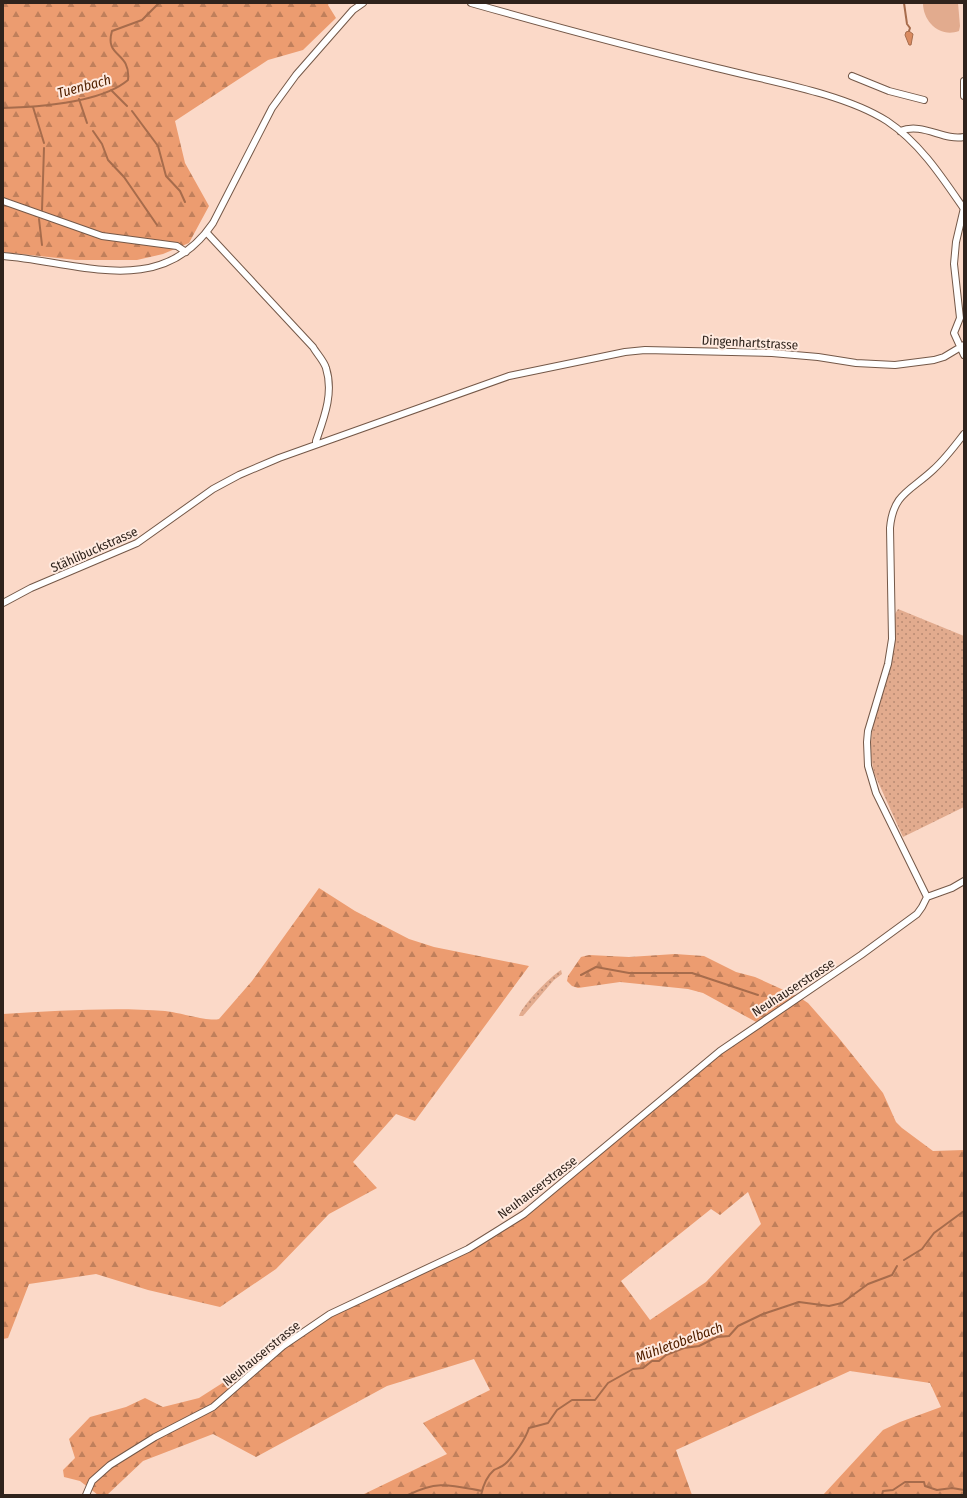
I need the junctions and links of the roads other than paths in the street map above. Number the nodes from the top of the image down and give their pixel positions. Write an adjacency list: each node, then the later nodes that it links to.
1 (363, 3): 11 (street)
2 (470, 3): 7 (street)
3 (852, 76): 6 (street)
4 (964, 81): 5 (street)
5 (964, 96)
6 (924, 100)
7 (900, 131): 8 (street); 10 (street)
8 (964, 137)
9 (3, 201): 12 (street)
10 (964, 209): 14 (street)
11 (207, 232): 12 (street); 18 (street)
12 (186, 252): 13 (street)
13 (3, 256)
14 (962, 318): 15 (street)
15 (962, 346): 16 (street); 18 (street, Dingenhartstrasse)
16 (964, 355)
17 (964, 434): 21 (street)
18 (316, 444): 19 (street, Stählibuckstrasse)
19 (5, 600)
20 (964, 881): 21 (street)
21 (927, 897): 22 (street, Neuhauserstrasse)
22 (86, 1495)

